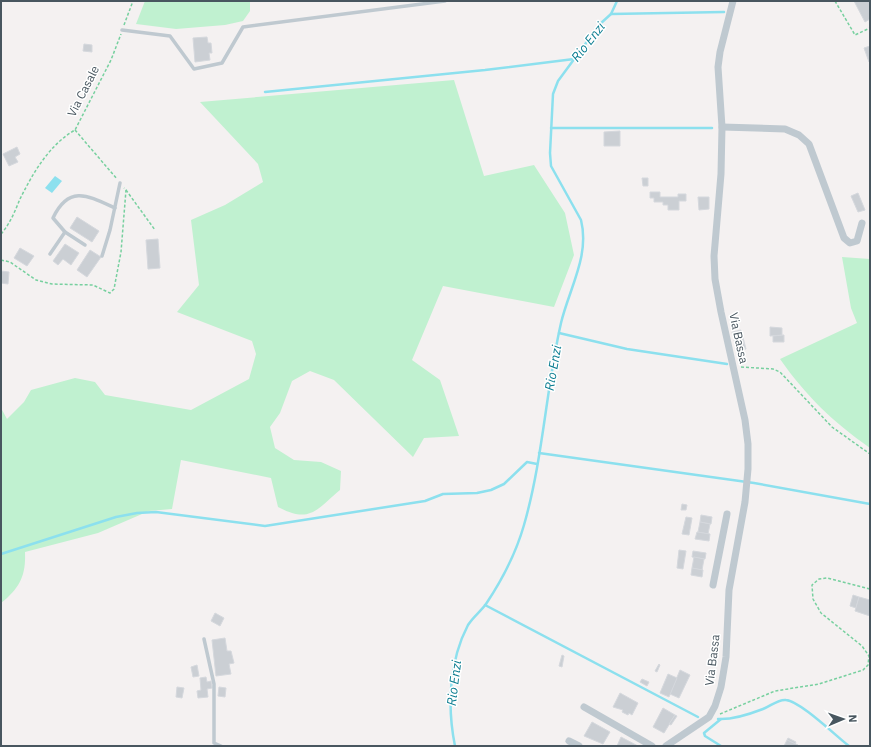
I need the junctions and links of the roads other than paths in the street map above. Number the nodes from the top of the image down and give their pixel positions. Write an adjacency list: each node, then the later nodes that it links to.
1 (445, 1): 3 (lane)
2 (733, 1): 4 (street, Via Bassa)
3 (122, 30)
4 (722, 127): 7 (street); 14 (street, Via Bassa)
5 (120, 182): 6 (lane)
6 (115, 208): 8 (lane); 11 (lane)
7 (862, 223)
8 (65, 232): 9 (lane); 10 (lane)
9 (85, 245)
10 (50, 254)
11 (102, 256)
12 (727, 514): 13 (street)
13 (720, 549): 14 (street); 15 (street)
14 (734, 552): 22 (street, Via Bassa)
15 (713, 585)
16 (204, 639): 19 (lane)
17 (584, 707): 21 (street)
18 (569, 741): 20 (street)
19 (221, 746)
20 (579, 746)
21 (652, 746)
22 (666, 746)

